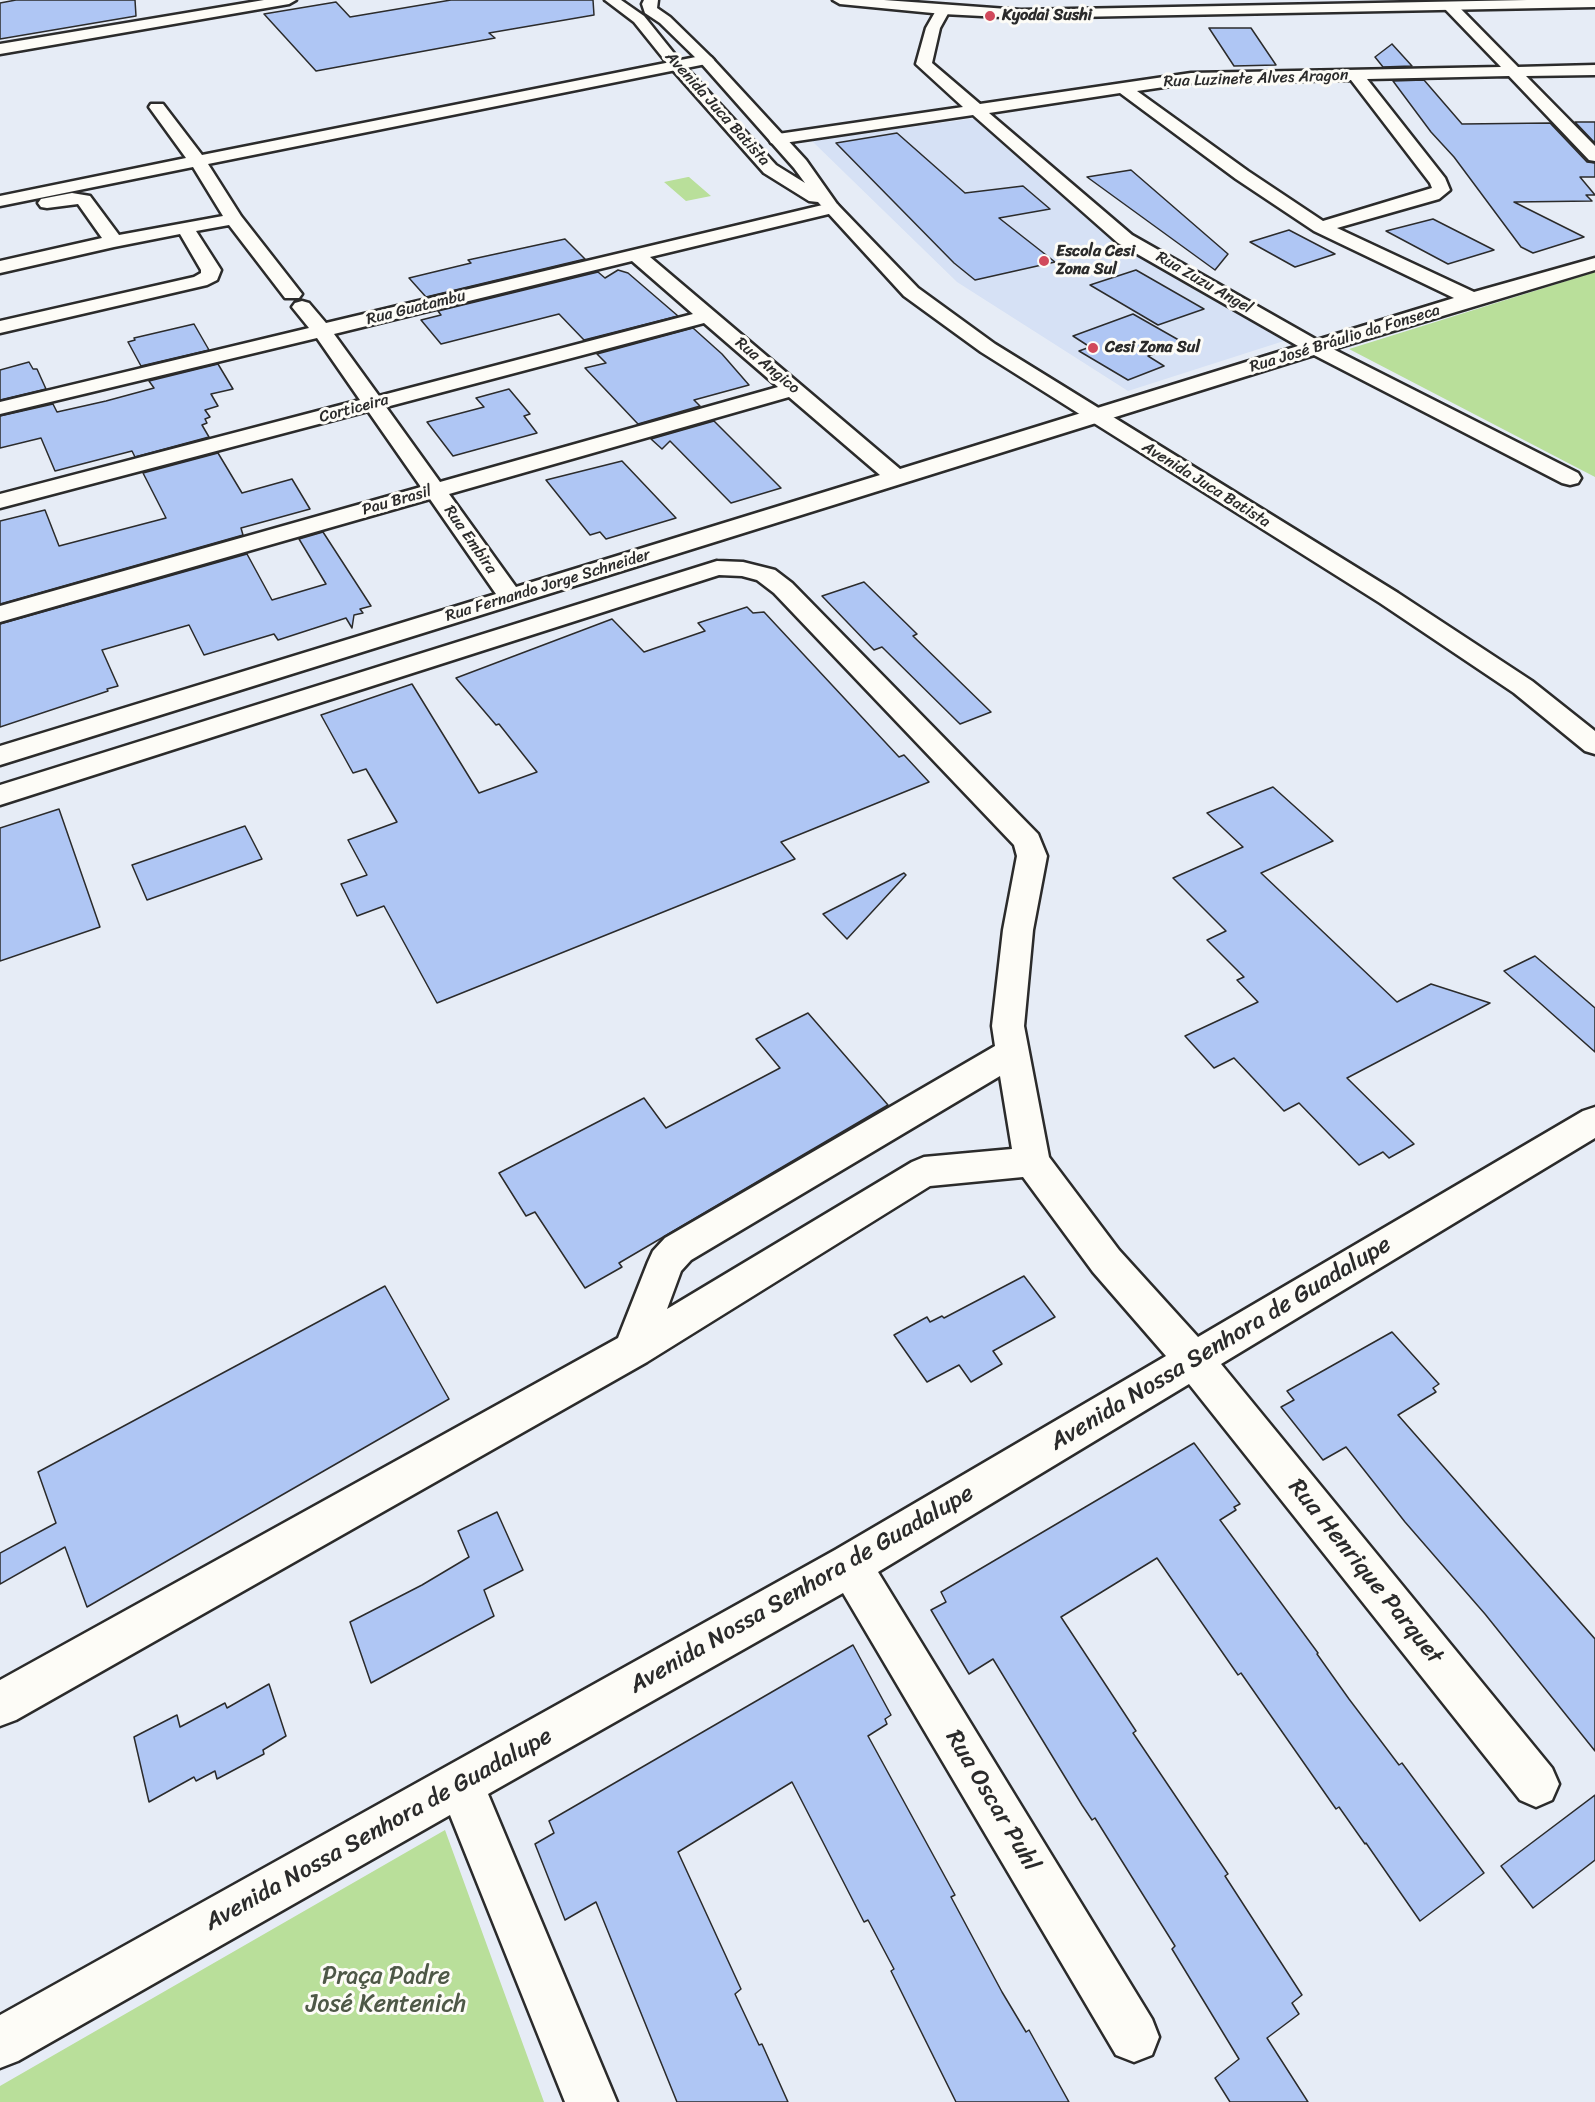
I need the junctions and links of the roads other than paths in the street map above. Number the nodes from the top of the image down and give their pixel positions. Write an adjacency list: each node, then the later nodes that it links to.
1 (289, 0): 11 (street)
2 (612, 0): 13 (street, Avenida Juca Batista)
3 (651, 0): 12 (street, Avenida Juca Batista)
4 (840, 0): 7 (street)
5 (857, 0): 7 (street)
6 (1509, 2): 8 (street); 9 (street)
7 (878, 3): 10 (street)
8 (1595, 3)
9 (1450, 6): 10 (street); 15 (street)
10 (943, 10): 19 (street, Rua Zuzu Angel)
11 (0, 49)
12 (706, 60): 13 (street); 20 (street, Avenida Juca Batista)
13 (676, 65): 22 (street); 24 (street, Avenida Juca Batista)
14 (1595, 70): 15 (street, Rua Luzinete Alves Aragon)
15 (1514, 72): 16 (street, Rua Luzinete Alves Aragon); 21 (street)
16 (1356, 76): 17 (street, Rua Luzinete Alves Aragon); 29 (street)
17 (1122, 87): 19 (street, Rua Luzinete Alves Aragon); 29 (street)
18 (157, 107): 22 (street, Rua Embira)
19 (974, 109): 20 (street, Rua Luzinete Alves Aragon); 39 (street, Rua Zuzu Angel)
20 (777, 139): 23 (street, Avenida Juca Batista)
21 (1595, 156)
22 (198, 162): 25 (street); 28 (street, Rua Embira)
23 (800, 164): 24 (street); 26 (street, Avenida Juca Batista)
24 (770, 169): 26 (street, Avenida Juca Batista)
25 (0, 201)
26 (831, 208): 32 (street, Rua Guatambu); 43 (street, Avenida Juca Batista)
27 (0, 213): 31 (street)
28 (234, 219): 30 (street); 38 (street, Rua Embira)
29 (1320, 227): 35 (street)
30 (185, 228): 31 (street); 37 (street)
31 (114, 241): 34 (street)
32 (636, 255): 36 (street, Rua Angico); 38 (street, Rua Guatambu)
33 (1595, 264): 35 (street, Rua José Bráulio da Fonseca)
34 (0, 267)
35 (1472, 299): 39 (street, Rua José Bráulio da Fonseca)
36 (709, 316): 40 (street, Rua Angico); 41 (street, Corticeira)
37 (0, 327)
38 (322, 331): 41 (street, Rua Embira); 42 (street, Rua Guatambu)
39 (1316, 348): 43 (street, Rua José Bráulio da Fonseca); 45 (street, Rua Zuzu Angel)
40 (794, 388): 44 (street, Rua Angico); 46 (street, Pau Brasil)
41 (374, 404): 46 (street, Rua Embira); 47 (street, Corticeira)
42 (0, 408)
43 (1096, 416): 44 (street, Rua Fernando Jorge Schneider); 50 (street, Avenida Juca Batista)
44 (897, 478): 48 (street, Rua Fernando Jorge Schneider)
45 (1570, 478)
46 (435, 490): 48 (street, Rua Embira); 49 (street, Pau Brasil)
47 (0, 501)
48 (512, 598): 51 (street, Rua Fernando Jorge Schneider)
49 (0, 614)
50 (1595, 745)
51 (0, 756)
52 (0, 795): 53 (street)
53 (1013, 1052): 55 (street); 56 (street)
54 (1595, 1121): 57 (street, Avenida Nossa Senhora de Guadalupe)
55 (1032, 1162): 56 (street); 57 (street, Rua Henrique Parquet)
56 (633, 1350): 59 (street)
57 (1194, 1360): 58 (street, Avenida Nossa Senhora de Guadalupe); 61 (street, Rua Henrique Parquet)
58 (850, 1565): 60 (street, Avenida Nossa Senhora de Guadalupe); 62 (street, Rua Oscar Puhl)
59 (0, 1704)
60 (461, 1784): 63 (street, Avenida Nossa Senhora de Guadalupe); 64 (street)
61 (1536, 1784)
62 (1134, 2037)
63 (0, 2043)
64 (591, 2102)

